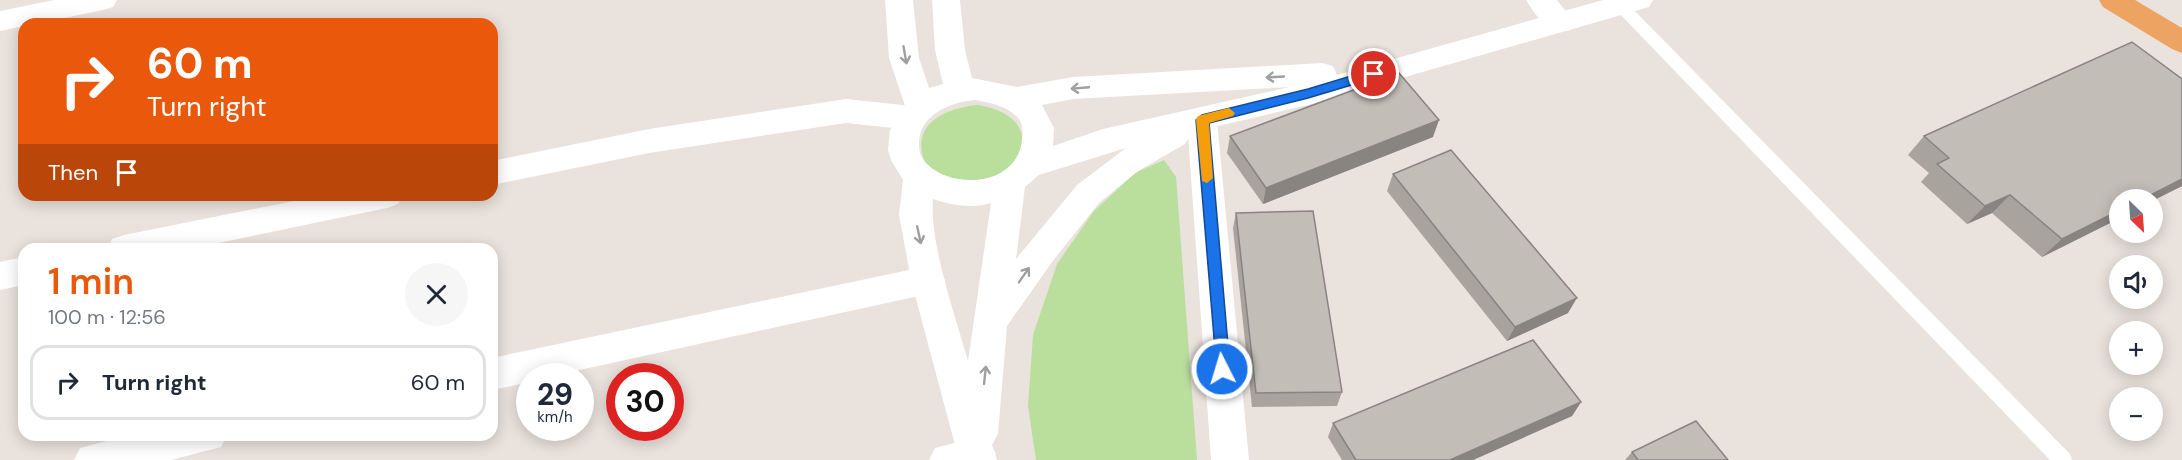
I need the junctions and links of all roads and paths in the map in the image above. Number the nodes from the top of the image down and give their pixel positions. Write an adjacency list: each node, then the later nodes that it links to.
1 (103, 0): 8 (street)
2 (899, 0): 15 (street, one-way to 15)
3 (946, 0): 13 (street)
4 (1539, 0): 9 (street)
5 (2113, 0): 11 (highway)
6 (2147, 0): 10 (highway)
7 (1630, 3): 9 (street); 32 (lane)
8 (0, 21)
9 (1561, 23): 12 (street)
10 (2182, 30)
11 (2182, 42)
12 (1396, 67): 14 (street, one-way to 14); 16 (street)
13 (960, 90): 14 (street); 15 (street)
14 (1015, 99): 18 (street)
15 (916, 113): 17 (street); 19 (street)
16 (1202, 120): 18 (street); 25 (street, one-way to 16); 31 (street)
17 (498, 172)
18 (1019, 174): 19 (street); 25 (street)
19 (919, 177): 24 (street, one-way to 24)
20 (358, 201): 21 (street)
21 (153, 243)
22 (18, 272): 23 (street)
23 (0, 276)
24 (928, 280): 26 (street); 29 (street)
25 (990, 322): 29 (street, one-way to 25)
26 (498, 373)
27 (93, 441): 30 (street)
28 (180, 441): 30 (street)
29 (968, 458)
30 (91, 460)
31 (1230, 460)
32 (2063, 460)

